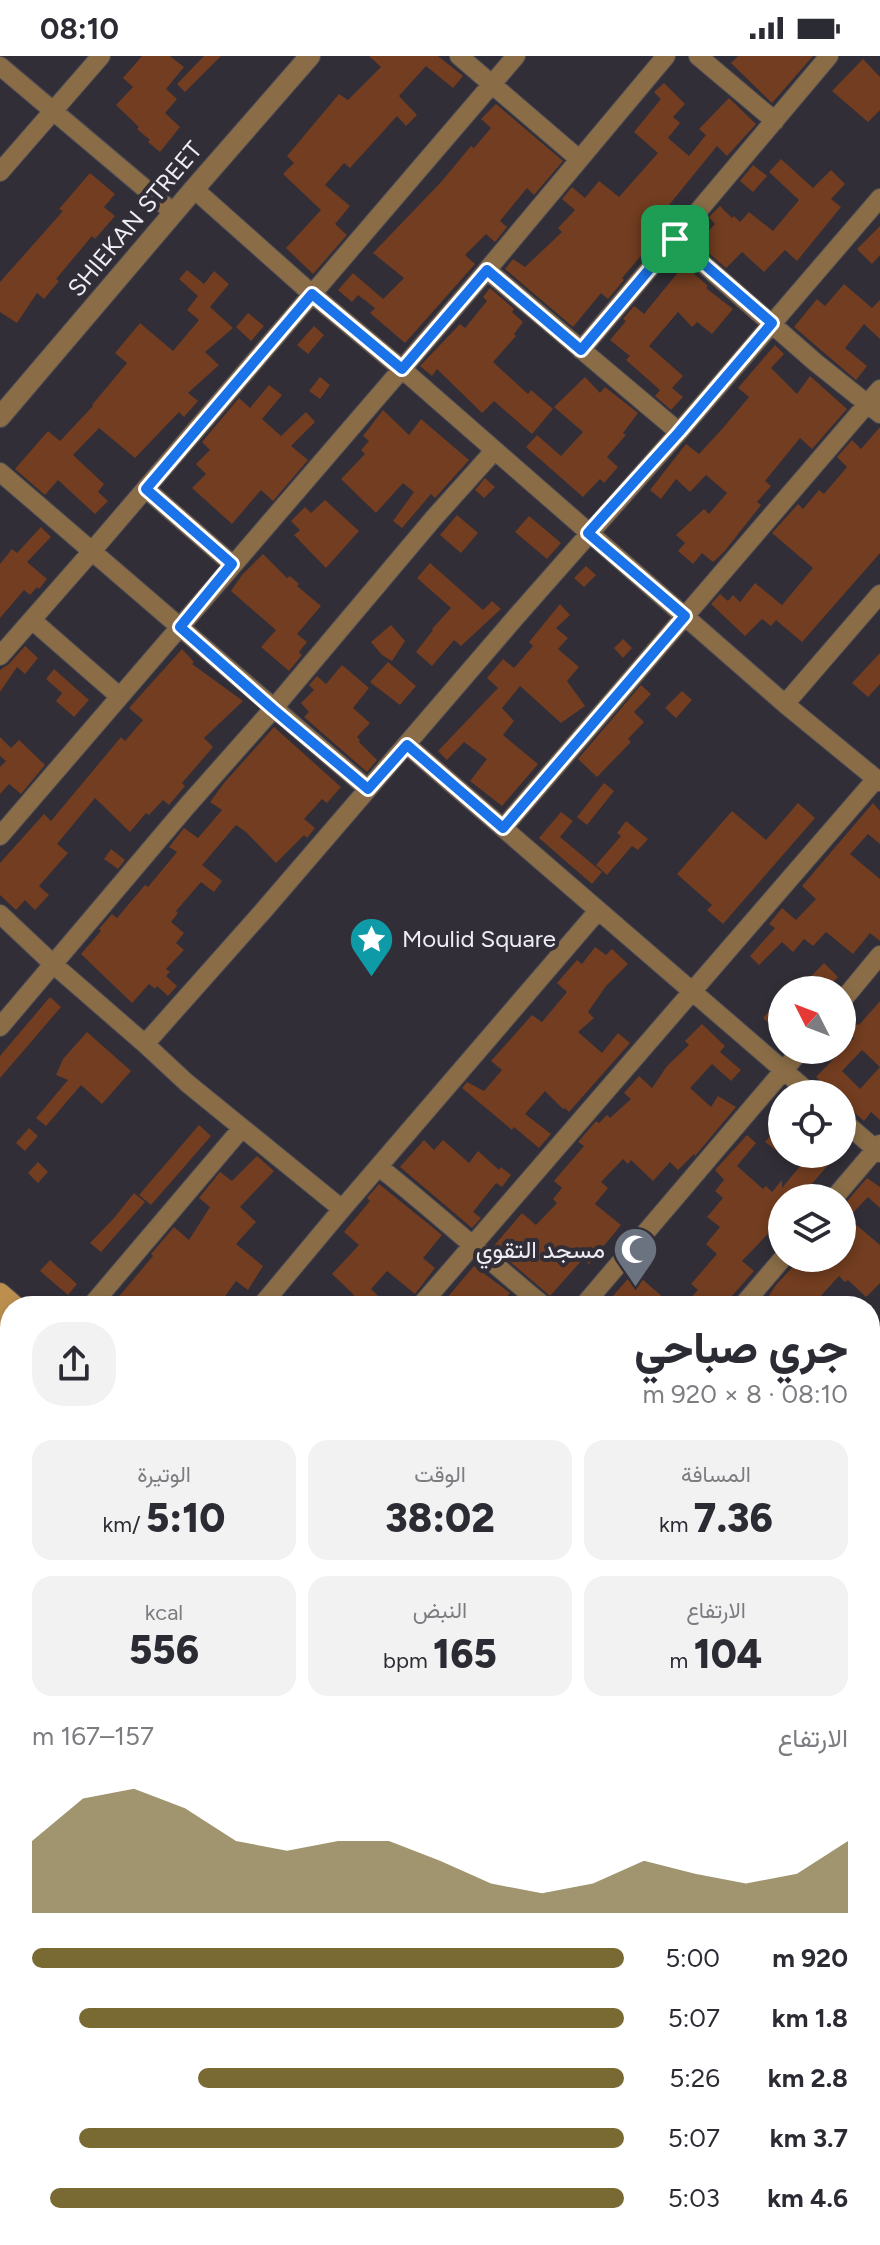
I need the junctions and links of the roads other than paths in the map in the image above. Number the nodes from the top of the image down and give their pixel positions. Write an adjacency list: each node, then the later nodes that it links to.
1 (101, 56): 10 (street)
2 (310, 56): 14 (street, SHIEKAN STREET)
3 (459, 56): 9 (street)
4 (516, 56): 9 (street)
5 (666, 56): 12 (street)
6 (698, 56): 11 (street)
7 (829, 56): 11 (street)
8 (0, 66): 10 (street)
9 (492, 85): 12 (street); 19 (street)
10 (55, 110): 13 (street); 16 (street)
11 (775, 121): 17 (street)
12 (579, 159): 18 (street)
13 (0, 172)
14 (194, 189): 16 (street, SHIEKAN STREET); 19 (street)
15 (880, 198): 20 (street)
16 (174, 213): 24 (street, SHIEKAN STREET)
17 (675, 239): 20 (street); 21 (street)
18 (487, 270): 21 (street); 22 (street)
19 (312, 294): 22 (street); 28 (street)
20 (772, 323): 23 (street); 25 (street)
21 (581, 350): 25 (street)
22 (402, 369): 26 (street); 31 (street)
23 (876, 402): 33 (street)
24 (0, 417)
25 (679, 432): 29 (street)
26 (494, 451): 29 (street); 39 (street)
27 (0, 472): 30 (street)
28 (146, 489): 30 (street); 31 (street)
29 (588, 533): 33 (street); 40 (street)
30 (93, 550): 34 (street); 35 (street)
31 (232, 564): 35 (street)
32 (880, 594): 38 (street)
33 (685, 616): 38 (street); 43 (street)
34 (32, 620): 36 (street); 37 (street)
35 (180, 627): 37 (street); 39 (street)
36 (0, 656)
37 (119, 696): 44 (street)
38 (785, 704): 41 (street)
39 (273, 709): 42 (street); 48 (street)
40 (407, 745): 42 (street); 43 (street)
41 (878, 781): 50 (street)
42 (368, 789): 52 (street)
43 (503, 828): 45 (street)
44 (0, 836)
45 (597, 912): 50 (street); 59 (street)
46 (0, 914): 48 (street)
47 (880, 955): 49 (street)
48 (53, 964): 51 (street); 52 (street)
49 (856, 984)
50 (692, 992): 54 (street); 62 (street)
51 (0, 1027)
52 (145, 1044): 56 (street)
53 (789, 1064): 54 (street)
54 (784, 1070): 55 (street); 68 (street)
55 (795, 1080)
56 (242, 1128): 61 (street); 64 (street)
57 (856, 1131): 58 (street)
58 (879, 1149): 60 (street)
59 (379, 1167): 61 (street); 62 (street)
60 (847, 1184)
61 (342, 1209): 65 (street)
62 (471, 1246): 66 (street); 67 (street)
63 (771, 1272): 69 (street)
64 (99, 1296)
65 (269, 1296)
66 (428, 1296)
67 (532, 1296)
68 (592, 1296)
69 (751, 1296)

